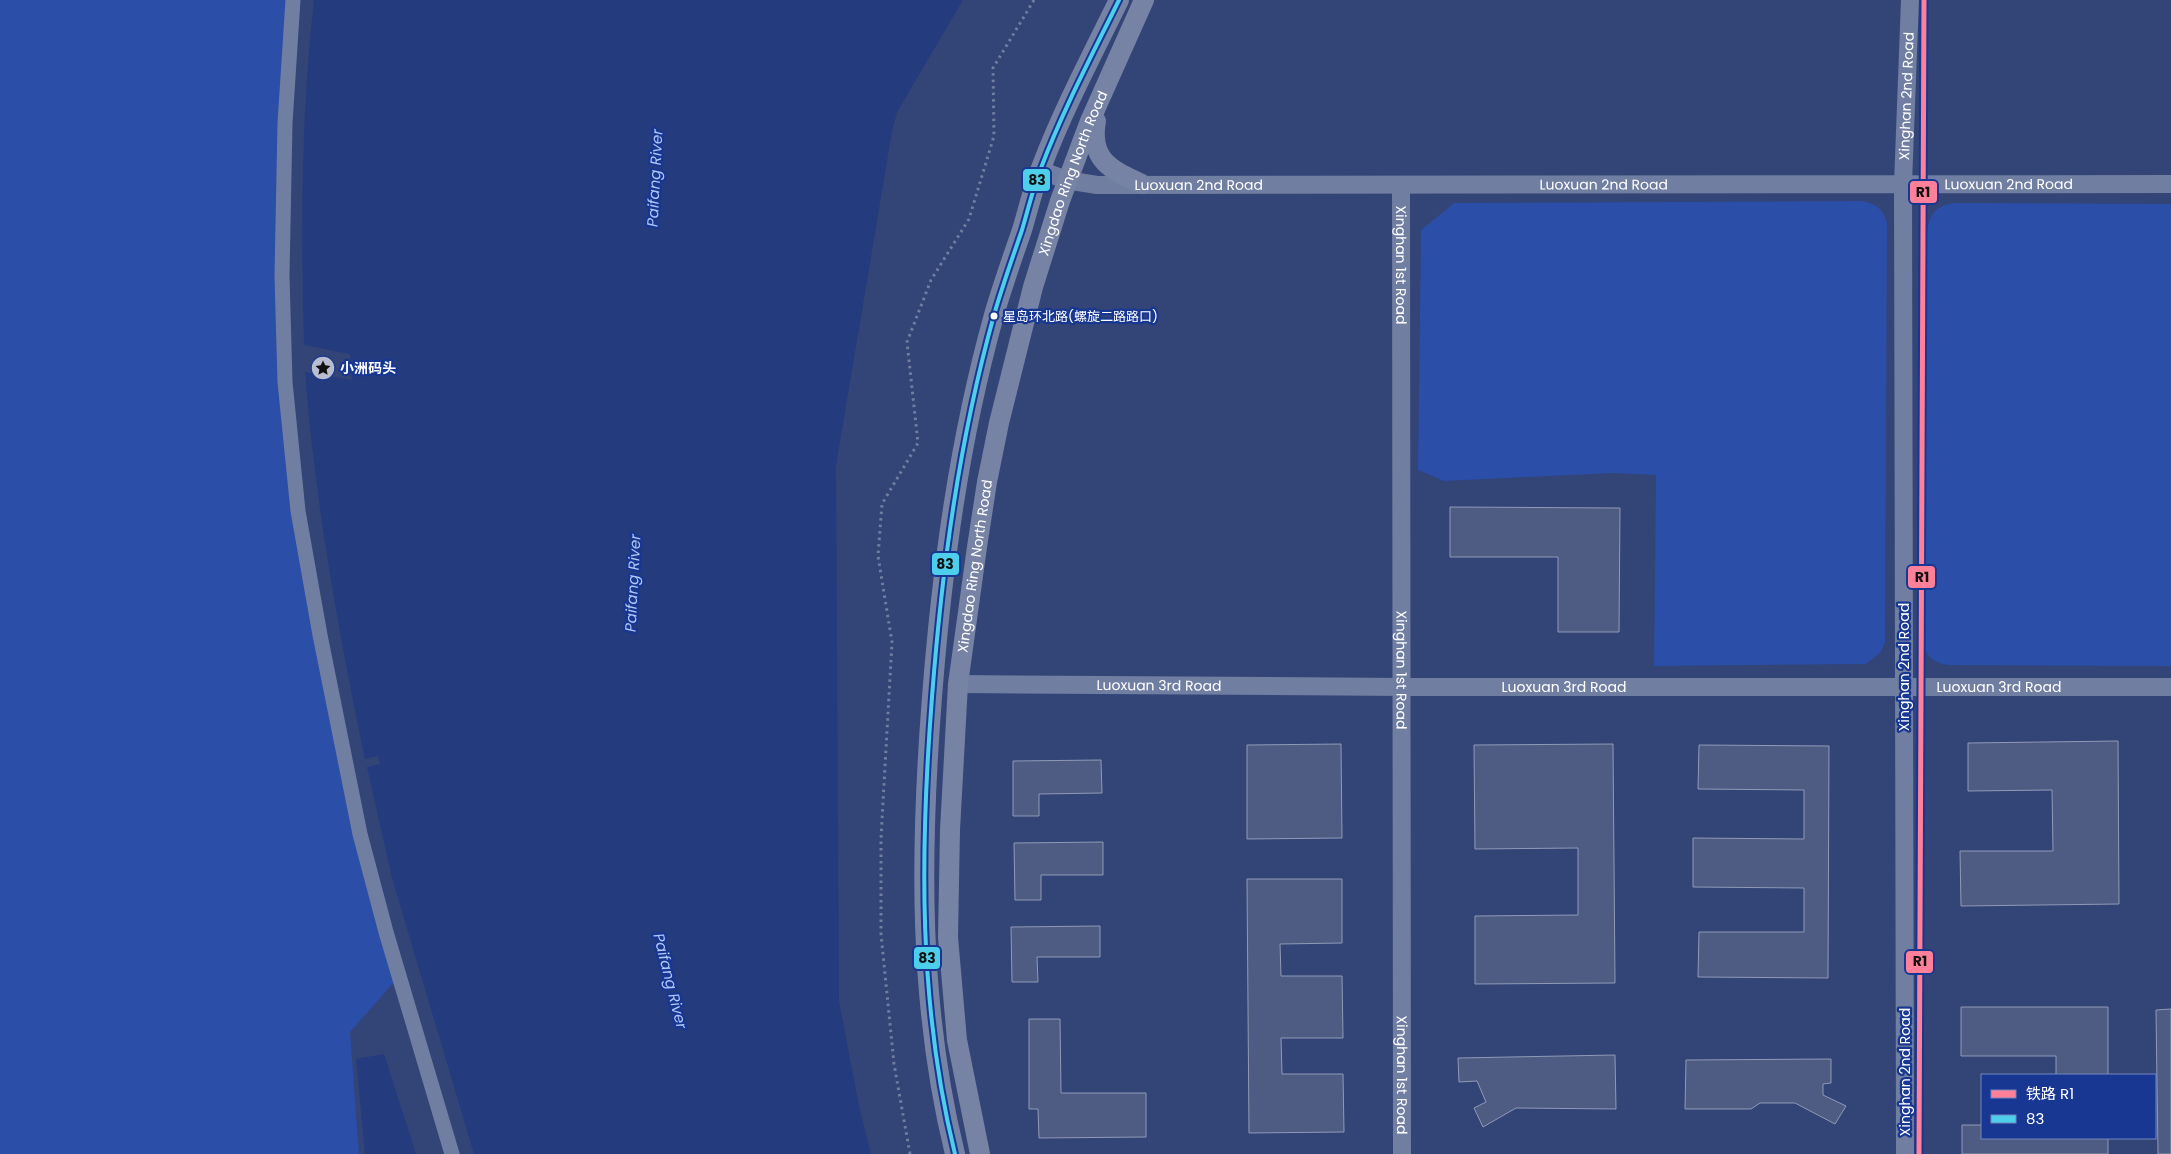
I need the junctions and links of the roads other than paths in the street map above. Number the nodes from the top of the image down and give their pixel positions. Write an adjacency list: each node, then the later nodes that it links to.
1 (293, 0): 16 (street)
2 (1119, 0): 6 (main road, Xingdao Ring North Road)
3 (1144, 0): 5 (main road, Xingdao Ring North Road)
4 (1910, 0): 9 (street, Xinghan 2nd Road)
5 (1100, 100): 7 (main road, Xingdao Ring North Road); 8 (main road)
6 (1040, 170): 7 (street, Luoxuan 2nd Road); 17 (main road, Xingdao Ring North Road)
7 (1066, 180): 8 (street, Luoxuan 2nd Road); 12 (main road, Xingdao Ring North Road)
8 (1142, 184): 11 (street, Luoxuan 2nd Road)
9 (1903, 184): 10 (street, Luoxuan 2nd Road); 11 (street, Luoxuan 2nd Road); 13 (street, Xinghan 2nd Road)
10 (2171, 184)
11 (1401, 185): 14 (street, Xinghan 1st Road)
12 (958, 684): 14 (street, Luoxuan 3rd Road); 18 (main road, Xingdao Ring North Road)
13 (1904, 686): 14 (street, Luoxuan 3rd Road); 15 (street, Luoxuan 3rd Road); 20 (street, Xinghan 2nd Road)
14 (1403, 687): 19 (street, Xinghan 1st Road)
15 (2171, 687)
16 (452, 1154)
17 (955, 1154)
18 (980, 1154)
19 (1402, 1154)
20 (1905, 1154)

